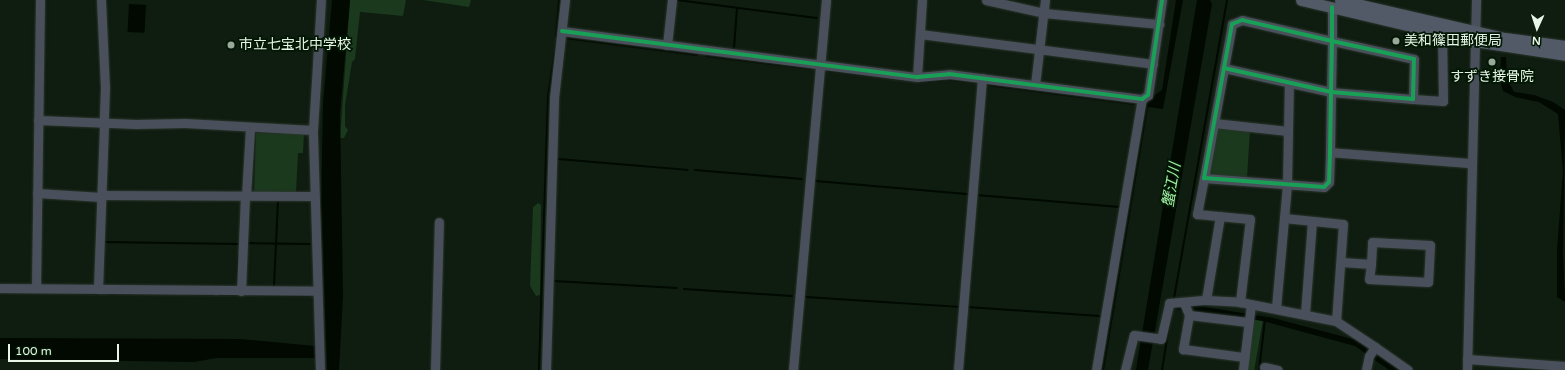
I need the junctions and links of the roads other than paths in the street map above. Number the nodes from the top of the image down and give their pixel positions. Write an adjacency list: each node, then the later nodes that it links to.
1 (40, 0): 35 (street)
2 (101, 0): 36 (street)
3 (321, 0): 39 (street)
4 (565, 0): 16 (street)
5 (672, 0): 21 (street)
6 (826, 0): 25 (street)
7 (922, 0): 18 (street)
8 (986, 0): 14 (street)
9 (1045, 0): 14 (street)
10 (1162, 0): 15 (street)
11 (1301, 0): 13 (main road)
12 (1476, 0): 19 (street)
13 (1336, 4): 17 (main road); 19 (main road); 20 (street)
14 (1044, 13): 15 (street); 23 (street)
15 (1159, 24): 26 (street)
16 (562, 31): 21 (street); 75 (street)
17 (1442, 33): 19 (main road); 34 (street)
18 (920, 34): 23 (street); 28 (street)
19 (1474, 36): 22 (main road); 24 (main road); 42 (street)
20 (1332, 40): 27 (street); 32 (street); 34 (street)
21 (667, 44): 25 (street)
22 (1565, 46)
23 (1039, 49): 26 (street); 31 (street)
24 (1565, 54)
25 (821, 64): 28 (street); 76 (street)
26 (1153, 64): 33 (street)
27 (1224, 68): 30 (street); 37 (street)
28 (917, 77): 29 (street)
29 (982, 78): 31 (street); 77 (street)
30 (1289, 84): 32 (street); 40 (street)
31 (1034, 85): 33 (street)
32 (1331, 92): 34 (street); 41 (street)
33 (1142, 99): 78 (street)
34 (1412, 99)
35 (38, 120): 36 (street); 45 (street)
36 (104, 123): 38 (street); 46 (street)
37 (1214, 123): 40 (street); 43 (street)
38 (250, 128): 39 (street); 47 (street)
39 (313, 130): 48 (street)
40 (1288, 131): 44 (street)
41 (1330, 152): 42 (street); 44 (street)
42 (1471, 163): 70 (street)
43 (1204, 178): 44 (street); 49 (street)
44 (1287, 184): 50 (street)
45 (37, 193): 46 (street); 56 (street)
46 (101, 196): 47 (street); 57 (street)
47 (246, 196): 48 (street); 58 (street)
48 (313, 196): 59 (street)
49 (1220, 216): 60 (street); 61 (street)
50 (1284, 218): 51 (street); 63 (street)
51 (1312, 221): 53 (street); 65 (street)
52 (439, 222): 74 (street)
53 (1340, 262): 54 (street); 67 (street)
54 (1371, 264): 54 (street)
55 (0, 288): 56 (street)
56 (36, 288): 57 (street)
57 (98, 289): 58 (street)
58 (241, 290): 59 (street)
59 (317, 291): 73 (street)
60 (1206, 300): 61 (street); 62 (street)
61 (1240, 302): 64 (street)
62 (1184, 303): 66 (street); 79 (street)
63 (1276, 308): 64 (street); 65 (street)
64 (1249, 314): 66 (street); 69 (street)
65 (1306, 314): 67 (street)
66 (1189, 315): 69 (street)
67 (1336, 321): 68 (street)
68 (1372, 351): 82 (street); 83 (street)
69 (1244, 358): 80 (street)
70 (1467, 359): 71 (street); 84 (street)
71 (1565, 366)
72 (1264, 367): 81 (street)
73 (320, 370)
74 (436, 370)
75 (546, 370)
76 (793, 370)
77 (958, 370)
78 (1096, 370)
79 (1125, 370)
80 (1243, 370)
81 (1278, 370)
82 (1366, 370)
83 (1408, 370)
84 (1467, 370)

